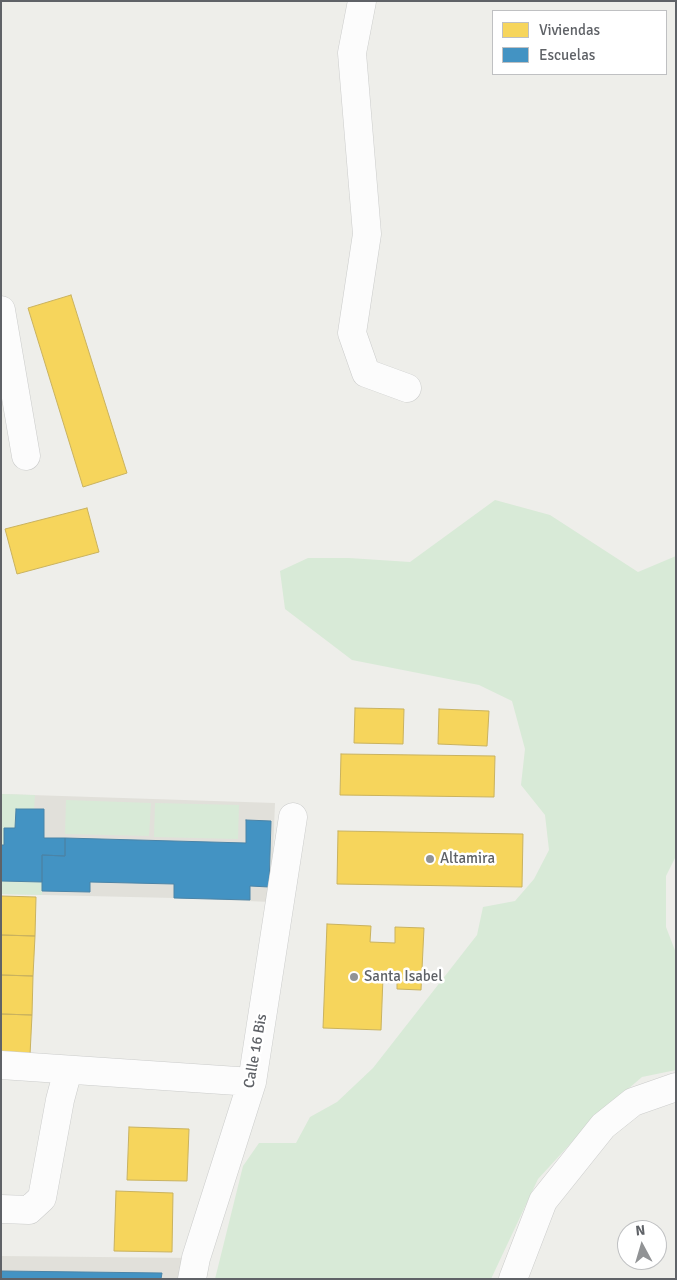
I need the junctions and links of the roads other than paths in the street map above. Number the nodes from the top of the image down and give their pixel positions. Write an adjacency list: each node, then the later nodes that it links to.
1 (362, 1): 3 (street)
2 (1, 310): 4 (street)
3 (408, 388)
4 (26, 456)
5 (293, 817): 8 (street, Calle 16 Bis)
6 (1, 1065): 7 (street)
7 (68, 1070): 8 (street); 10 (street)
8 (252, 1082): 11 (street, Calle 16 Bis)
9 (676, 1087): 12 (street)
10 (1, 1209)
11 (192, 1279)
12 (512, 1279)

